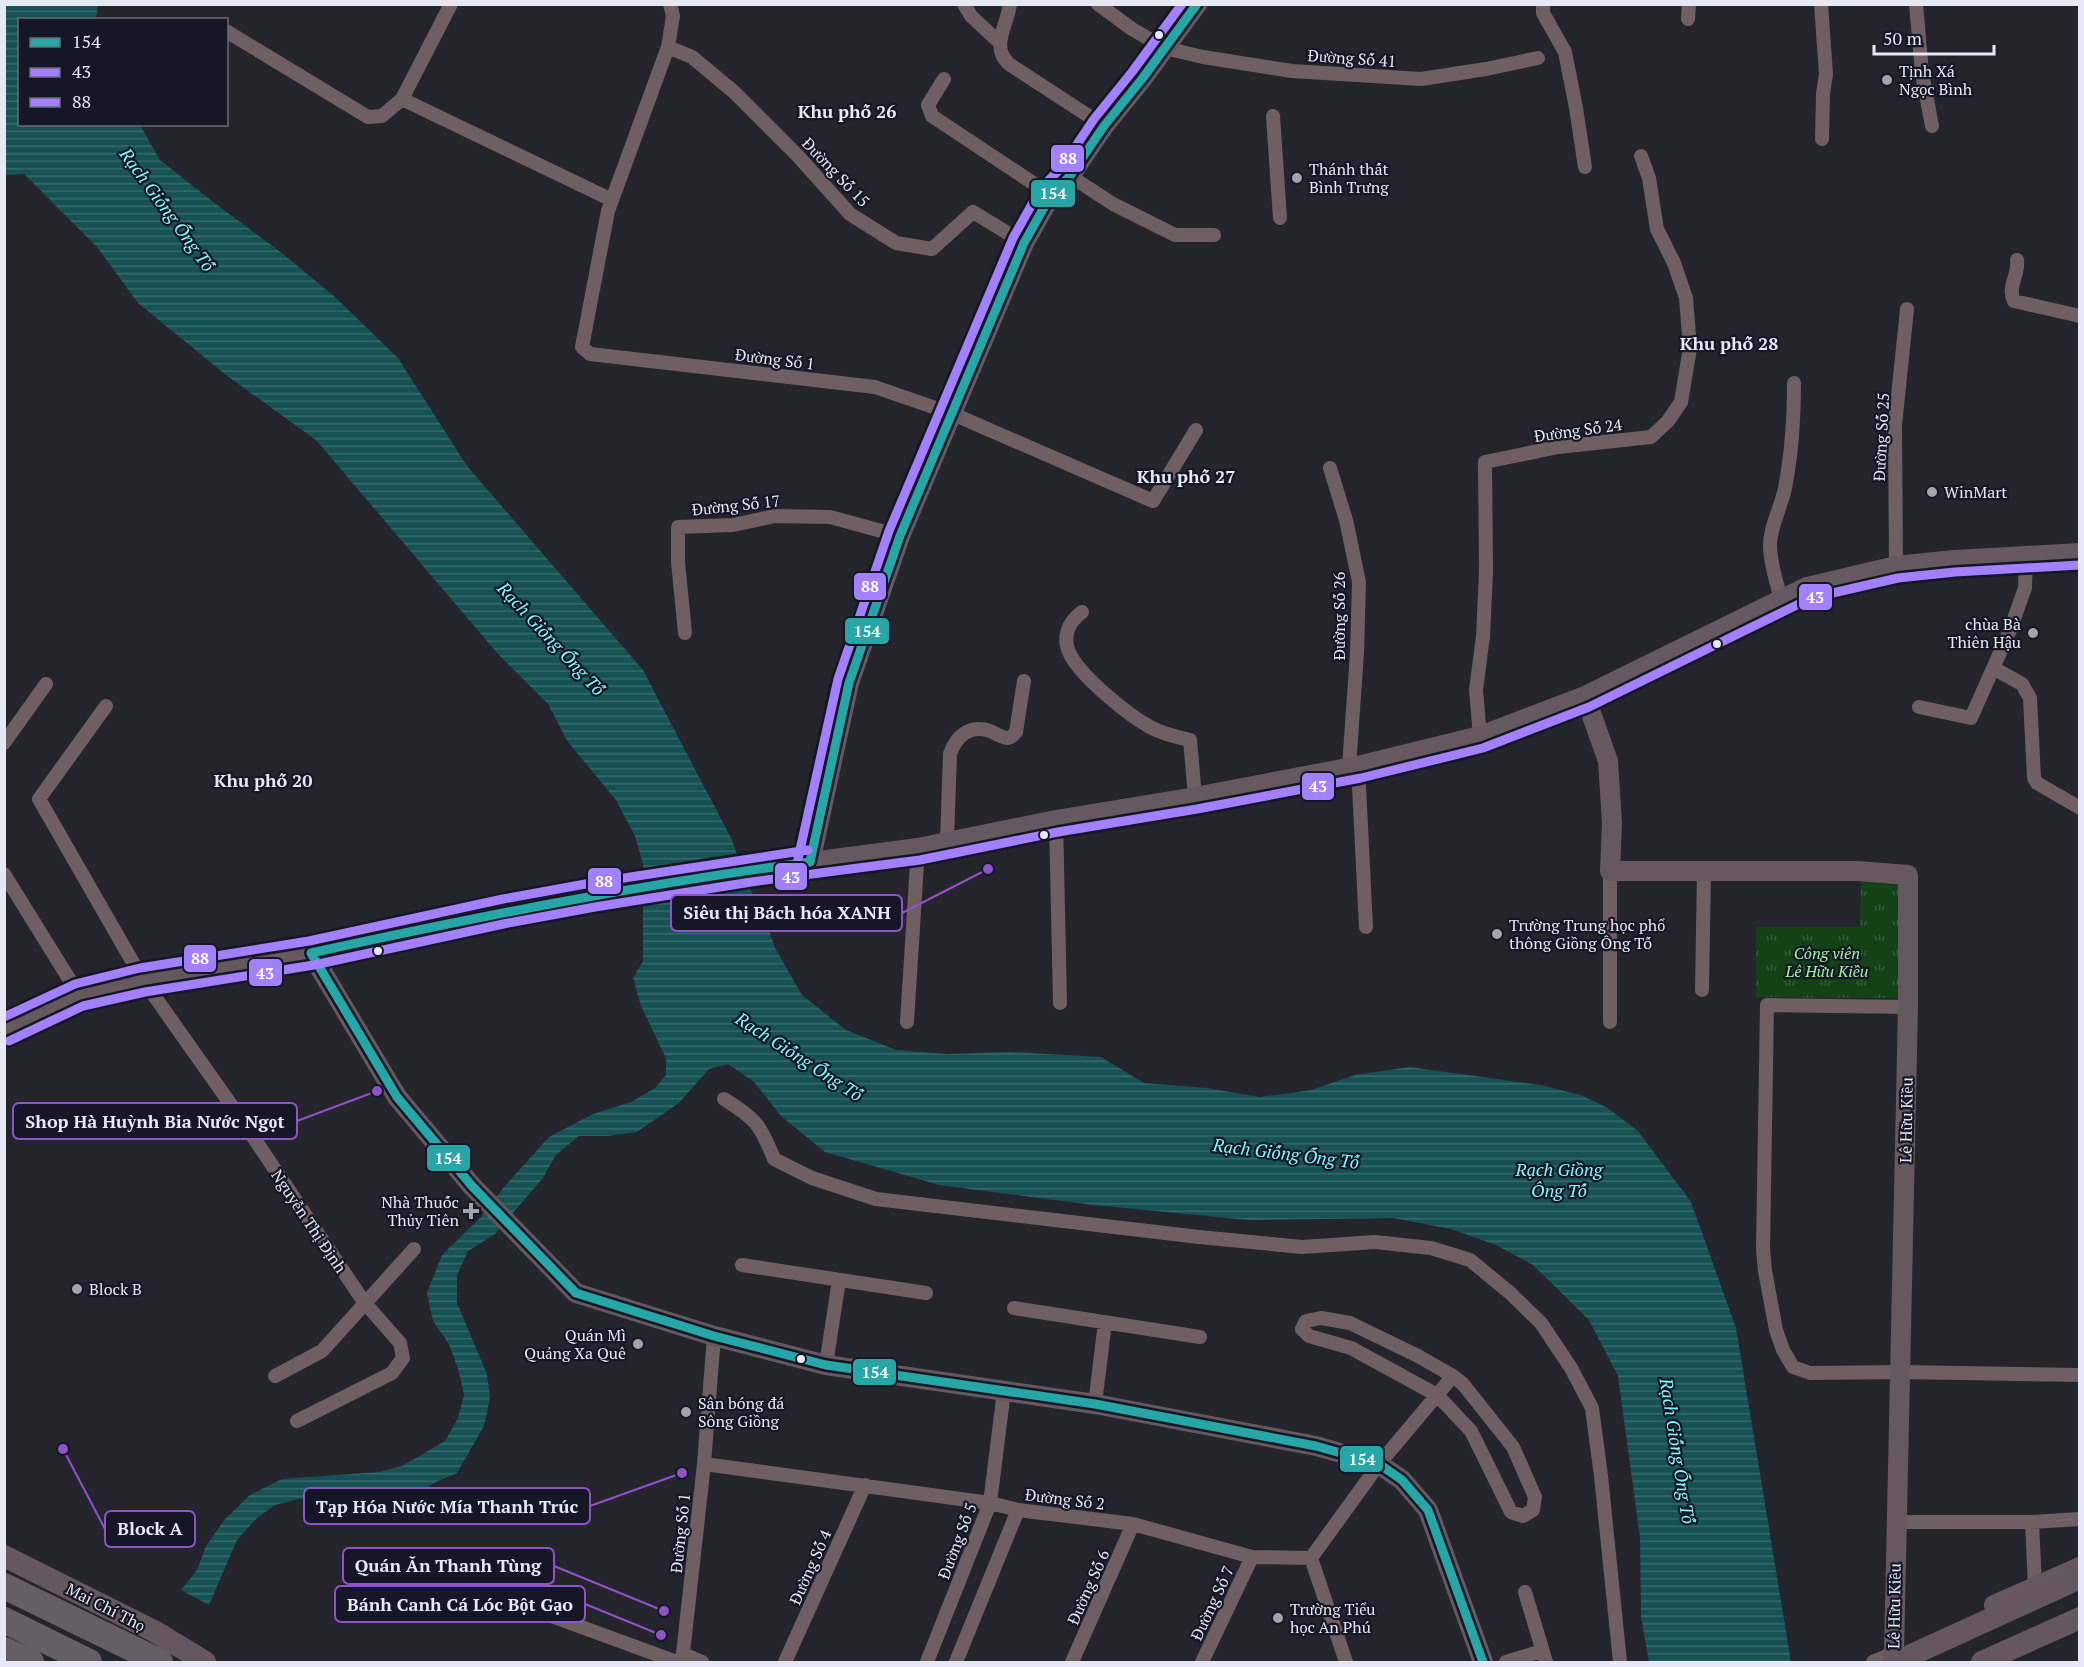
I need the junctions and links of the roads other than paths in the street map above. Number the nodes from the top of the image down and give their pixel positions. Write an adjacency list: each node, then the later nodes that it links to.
1 (450, 4): 16 (street)
2 (670, 4): 12 (street)
3 (964, 4): 11 (street)
4 (1010, 4): 11 (street)
5 (1098, 4): 13 (street, Đường Số 41)
6 (1197, 4): 13 (main road)
7 (1543, 4): 22 (street)
8 (1821, 4): 20 (street)
9 (1916, 4): 19 (street)
10 (228, 31): 16 (street)
11 (1000, 43): 18 (street)
12 (668, 47): 25 (street); 28 (street, Đường Số 15)
13 (1165, 48): 14 (street, Đường Số 41); 18 (main road)
14 (1538, 58)
15 (944, 79): 24 (street)
16 (402, 99): 25 (street)
17 (1273, 116): 26 (street)
18 (1104, 126): 23 (main road)
19 (1932, 126)
20 (1822, 139)
21 (1641, 156): 49 (street, Đường Số 24)
22 (1585, 167)
23 (1070, 176): 24 (main road); 27 (street)
24 (1052, 195): 28 (main road)
25 (612, 200): 33 (street, Đường Số 1)
26 (1280, 218)
27 (1214, 235)
28 (1024, 243): 33 (main road)
29 (2018, 260): 31 (street)
30 (1907, 309): 39 (street, Đường Số 25)
31 (2079, 316)
32 (1794, 383): 40 (street)
33 (953, 414): 34 (street, Đường Số 1); 36 (main road)
34 (1196, 430)
35 (1330, 468): 51 (street, Đường Số 26)
36 (900, 536): 42 (street, Đường Số 17); 57 (main road)
37 (2079, 553): 38 (main road)
38 (2026, 557): 39 (main road); 43 (street)
39 (1896, 566): 40 (main road)
40 (1781, 600): 46 (main road)
41 (1082, 612): 52 (street)
42 (685, 633)
43 (1993, 668): 48 (street); 53 (street)
44 (1024, 681): 55 (street)
45 (46, 684): 50 (street)
46 (1585, 696): 49 (main road); 58 (main road)
47 (106, 706): 63 (street, Nguyễn Thị Định)
48 (1919, 707)
49 (1480, 736): 51 (main road)
50 (4, 743)
51 (1354, 767): 52 (main road); 61 (street, Đường Số 26)
52 (1195, 797): 54 (main road)
53 (2079, 808)
54 (1056, 820): 55 (main road); 66 (street)
55 (946, 841): 56 (main road)
56 (918, 848): 57 (main road); 68 (street)
57 (810, 862): 62 (main road)
58 (1610, 871): 59 (main road, Lê Hữu Kiều); 69 (street)
59 (1704, 872): 64 (street); 67 (main road, Lê Hữu Kiều)
60 (4, 874): 65 (street)
61 (1366, 927)
62 (311, 953): 63 (main road); 79 (main road)
63 (143, 980): 65 (main road); 76 (street, Nguyễn Thị Định)
64 (1702, 990)
65 (79, 995): 70 (main road)
66 (1060, 1003)
67 (1908, 1007): 82 (main road, Lê Hữu Kiều); 82 (street)
68 (907, 1022)
69 (1610, 1022)
70 (4, 1029)
71 (724, 1099): 128 (street)
72 (414, 1248): 76 (street)
73 (742, 1265): 74 (street)
74 (839, 1280): 75 (street); 81 (street)
75 (926, 1293)
76 (364, 1302): 84 (street); 89 (street, Nguyễn Thị Định)
77 (1014, 1308): 78 (street)
78 (1105, 1322): 80 (street); 88 (street)
79 (714, 1336): 81 (main road); 90 (street, Đường Số 1)
80 (1200, 1337)
81 (826, 1365): 86 (main road)
82 (1901, 1372): 83 (street); 96 (main road, Lê Hữu Kiều)
83 (2079, 1375)
84 (275, 1376)
85 (1453, 1376): 87 (street); 87 (street); 87 (street)
86 (1004, 1390): 88 (main road); 93 (street, Đường Số 5)
87 (1437, 1395): 91 (street)
88 (1095, 1404): 91 (main road)
89 (297, 1421)
90 (704, 1464): 92 (street, Đường Số 2); 114 (street, Đường Số 1)
91 (1379, 1464): 101 (street); 126 (main road)
92 (865, 1485): 93 (street, Đường Số 2); 120 (street, Đường Số 4)
93 (990, 1503): 94 (street, Đường Số 2); 121 (street, Đường Số 5)
94 (1018, 1510): 98 (street, Đường Số 2); 122 (street)
95 (2079, 1519): 97 (street)
96 (1896, 1522): 97 (street); 113 (main road, Lê Hữu Kiều)
97 (2032, 1522): 106 (street)
98 (1133, 1524): 100 (street, Đường Số 2); 123 (street, Đường Số 6)
99 (4, 1556): 118 (main road, Mai Chí Thọ)
100 (1252, 1557): 101 (street, Đường Số 2); 124 (street, Đường Số 7)
101 (1311, 1558): 125 (street)
102 (458, 1561): 114 (street)
103 (2079, 1567): 106 (main road)
104 (2079, 1578): 113 (main road)
105 (4, 1586): 117 (highway, Mai Chí Thọ)
106 (2035, 1586): 113 (main road)
107 (2079, 1591): 130 (main road)
108 (1525, 1592): 112 (street)
109 (2079, 1618): 131 (main road)
110 (4, 1620): 116 (highway)
111 (4, 1650): 115 (highway)
112 (1544, 1657): 127 (street)
113 (1894, 1659): 129 (street)
114 (681, 1660): 119 (street)
115 (31, 1662)
116 (89, 1662)
117 (160, 1662)
118 (205, 1662)
119 (702, 1662)
120 (785, 1662)
121 (927, 1662)
122 (957, 1662)
123 (1072, 1662)
124 (1202, 1662)
125 (1346, 1662)
126 (1483, 1662)
127 (1506, 1662)
128 (1620, 1662)
129 (1873, 1662)
130 (1924, 1662)
131 (1983, 1662)

